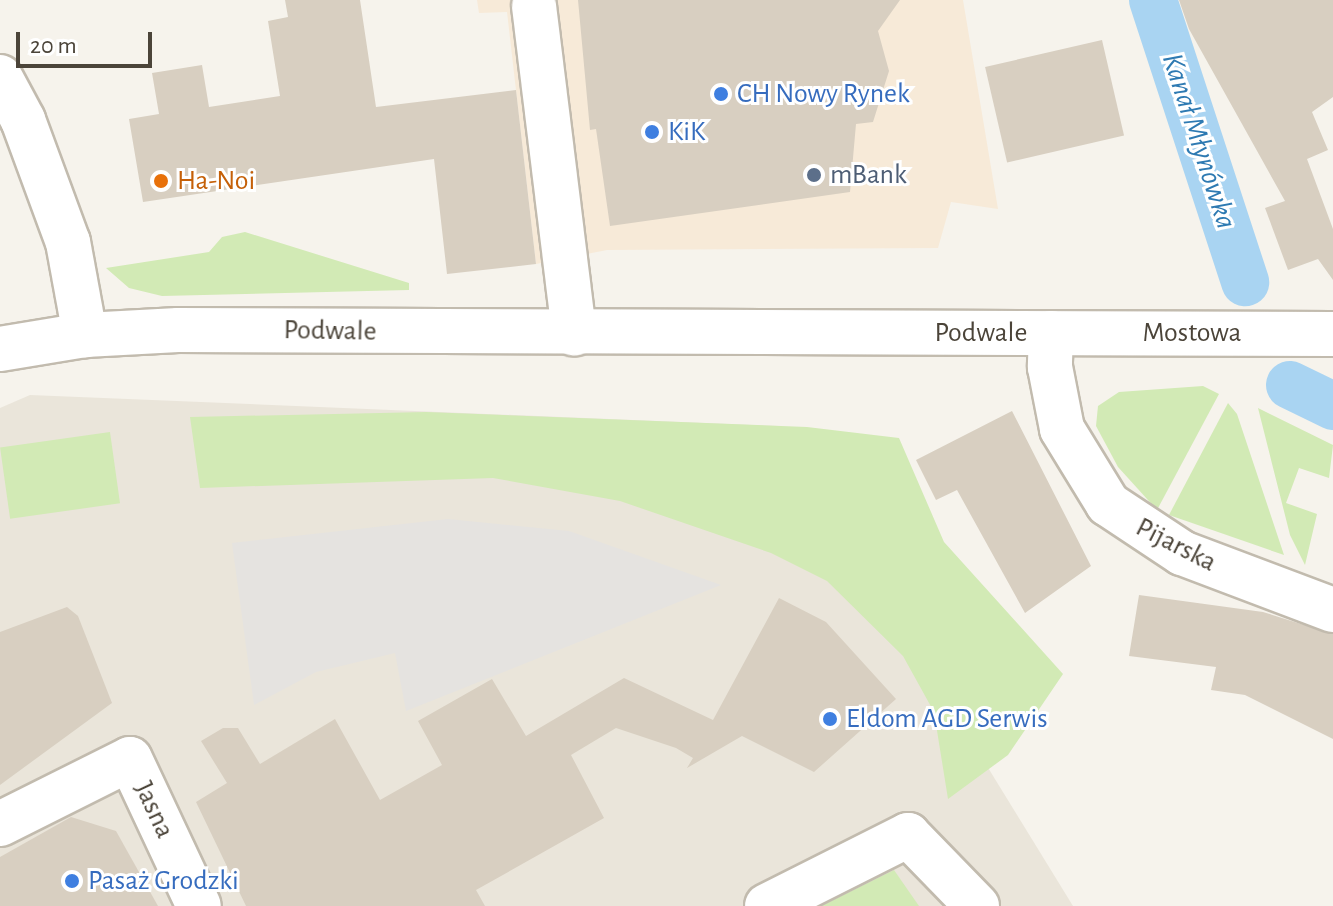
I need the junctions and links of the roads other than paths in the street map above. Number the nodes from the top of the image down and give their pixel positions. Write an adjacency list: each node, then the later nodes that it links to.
1 (534, 6): 4 (street)
2 (0, 77): 6 (street)
3 (1051, 333): 4 (street, Podwale); 5 (street, Mostowa); 8 (street, Pijarska)
4 (574, 334): 6 (street, Podwale)
5 (1333, 334)
6 (85, 335): 7 (street, Podwale)
7 (0, 349)
8 (1333, 610)
9 (0, 824): 10 (street, Jasna)
10 (199, 906)
11 (767, 906): 12 (street)
12 (977, 906)

